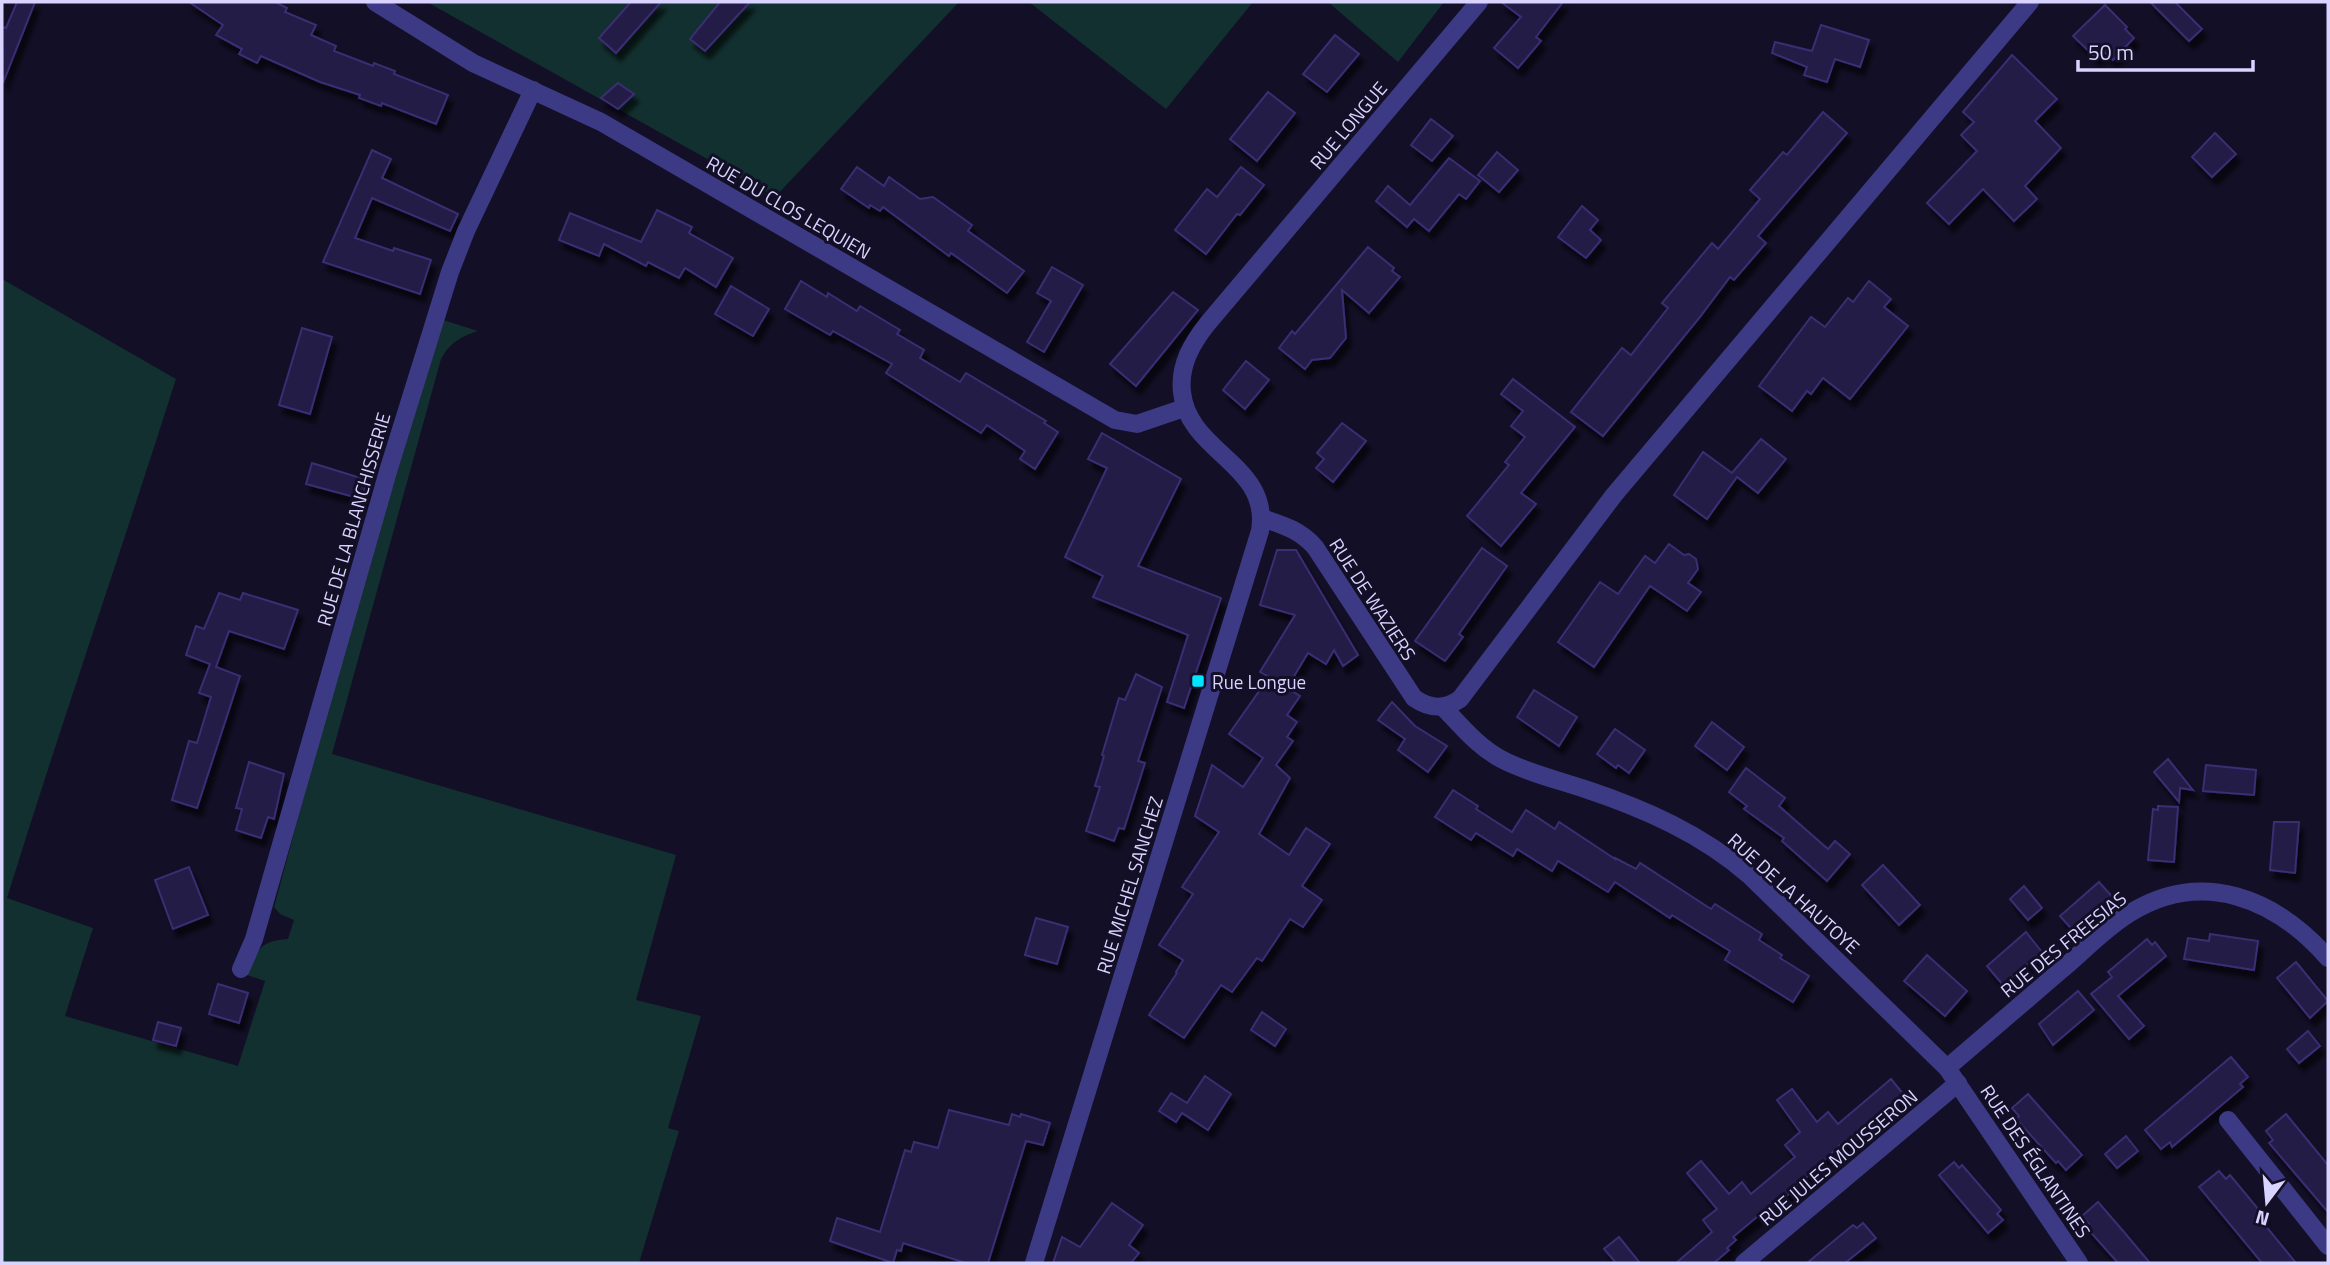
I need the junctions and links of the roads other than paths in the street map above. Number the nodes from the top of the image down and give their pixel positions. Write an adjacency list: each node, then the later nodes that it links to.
1 (375, 2): 4 (street, RUE DU CLOS LEQUIEN)
2 (1479, 2): 5 (street, RUE LONGUE)
3 (2030, 2): 7 (street)
4 (533, 90): 5 (street, RUE DU CLOS LEQUIEN); 9 (street, RUE DE LA BLANCHISSERIE)
5 (1184, 408): 6 (street)
6 (1262, 518): 7 (street, RUE DE WAZIERS); 14 (street, RUE MICHEL SANCHEZ)
7 (1443, 707): 10 (street, RUE DE LA HAUTOYE)
8 (2328, 958): 10 (street, RUE DES FREESIAS)
9 (241, 969)
10 (1947, 1068): 11 (street, RUE DE LA HAUTOYE)
11 (1958, 1083): 15 (street, RUE JULES MOUSSERON); 16 (street, RUE DES ÉGLANTINES)
12 (2228, 1120): 13 (street)
13 (2328, 1246)
14 (1034, 1263)
15 (1744, 1263)
16 (2079, 1263)

